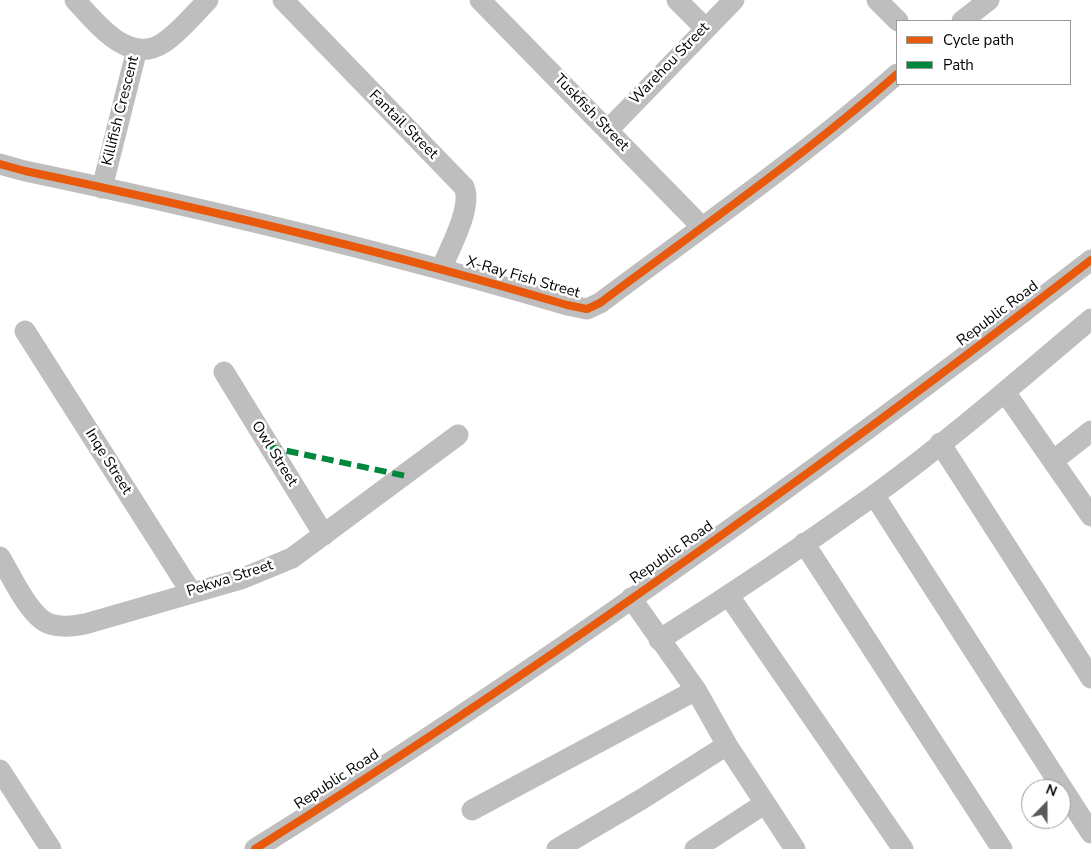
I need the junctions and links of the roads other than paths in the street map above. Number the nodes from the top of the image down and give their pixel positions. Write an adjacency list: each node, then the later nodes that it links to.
1 (74, 0): 12 (street)
2 (208, 0): 12 (street)
3 (283, 0): 19 (street, Fantail Street)
4 (480, 0): 14 (street, Tuskfish Street)
5 (677, 0): 11 (street)
6 (734, 0): 11 (street, Warehou Street)
7 (877, 0): 9 (street)
8 (989, 0): 10 (street)
9 (897, 20)
10 (963, 20)
11 (705, 28): 14 (street, Warehou Street)
12 (137, 48): 16 (street, Killifish Crescent)
13 (896, 75): 17 (street, X-Ray Fish Street)
14 (608, 130): 17 (street, Tuskfish Street)
15 (0, 164): 16 (street)
16 (102, 188): 19 (street, X-Ray Fish Street)
17 (702, 226): 19 (street, X-Ray Fish Street)
18 (1091, 260): 35 (street, Republic Road)
19 (441, 269)
20 (1091, 318): 23 (street)
21 (25, 331): 33 (street, Inqe Street)
22 (224, 372): 30 (street, Owl Street)
23 (1005, 392): 26 (street); 27 (street)
24 (1091, 431): 27 (street)
25 (458, 435): 30 (street, Pekwa Street)
26 (940, 443): 28 (street); 37 (street)
27 (1052, 461): 29 (street)
28 (874, 495): 31 (street); 43 (street)
29 (1091, 516)
30 (324, 535): 33 (street, Pekwa Street)
31 (804, 543): 34 (street); 50 (street)
32 (0, 557): 33 (street, Pekwa Street)
33 (191, 592)
34 (729, 596): 36 (street); 49 (street)
35 (631, 598): 36 (street); 45 (street, Republic Road)
36 (659, 640): 38 (street)
37 (1091, 678)
38 (696, 690): 39 (street); 42 (street)
39 (727, 745): 41 (street); 46 (street)
40 (0, 770): 44 (street)
41 (764, 804): 47 (street); 48 (street)
42 (472, 810)
43 (1091, 833)
44 (51, 849)
45 (255, 849)
46 (557, 849)
47 (695, 849)
48 (795, 849)
49 (903, 849)
50 (1002, 849)

